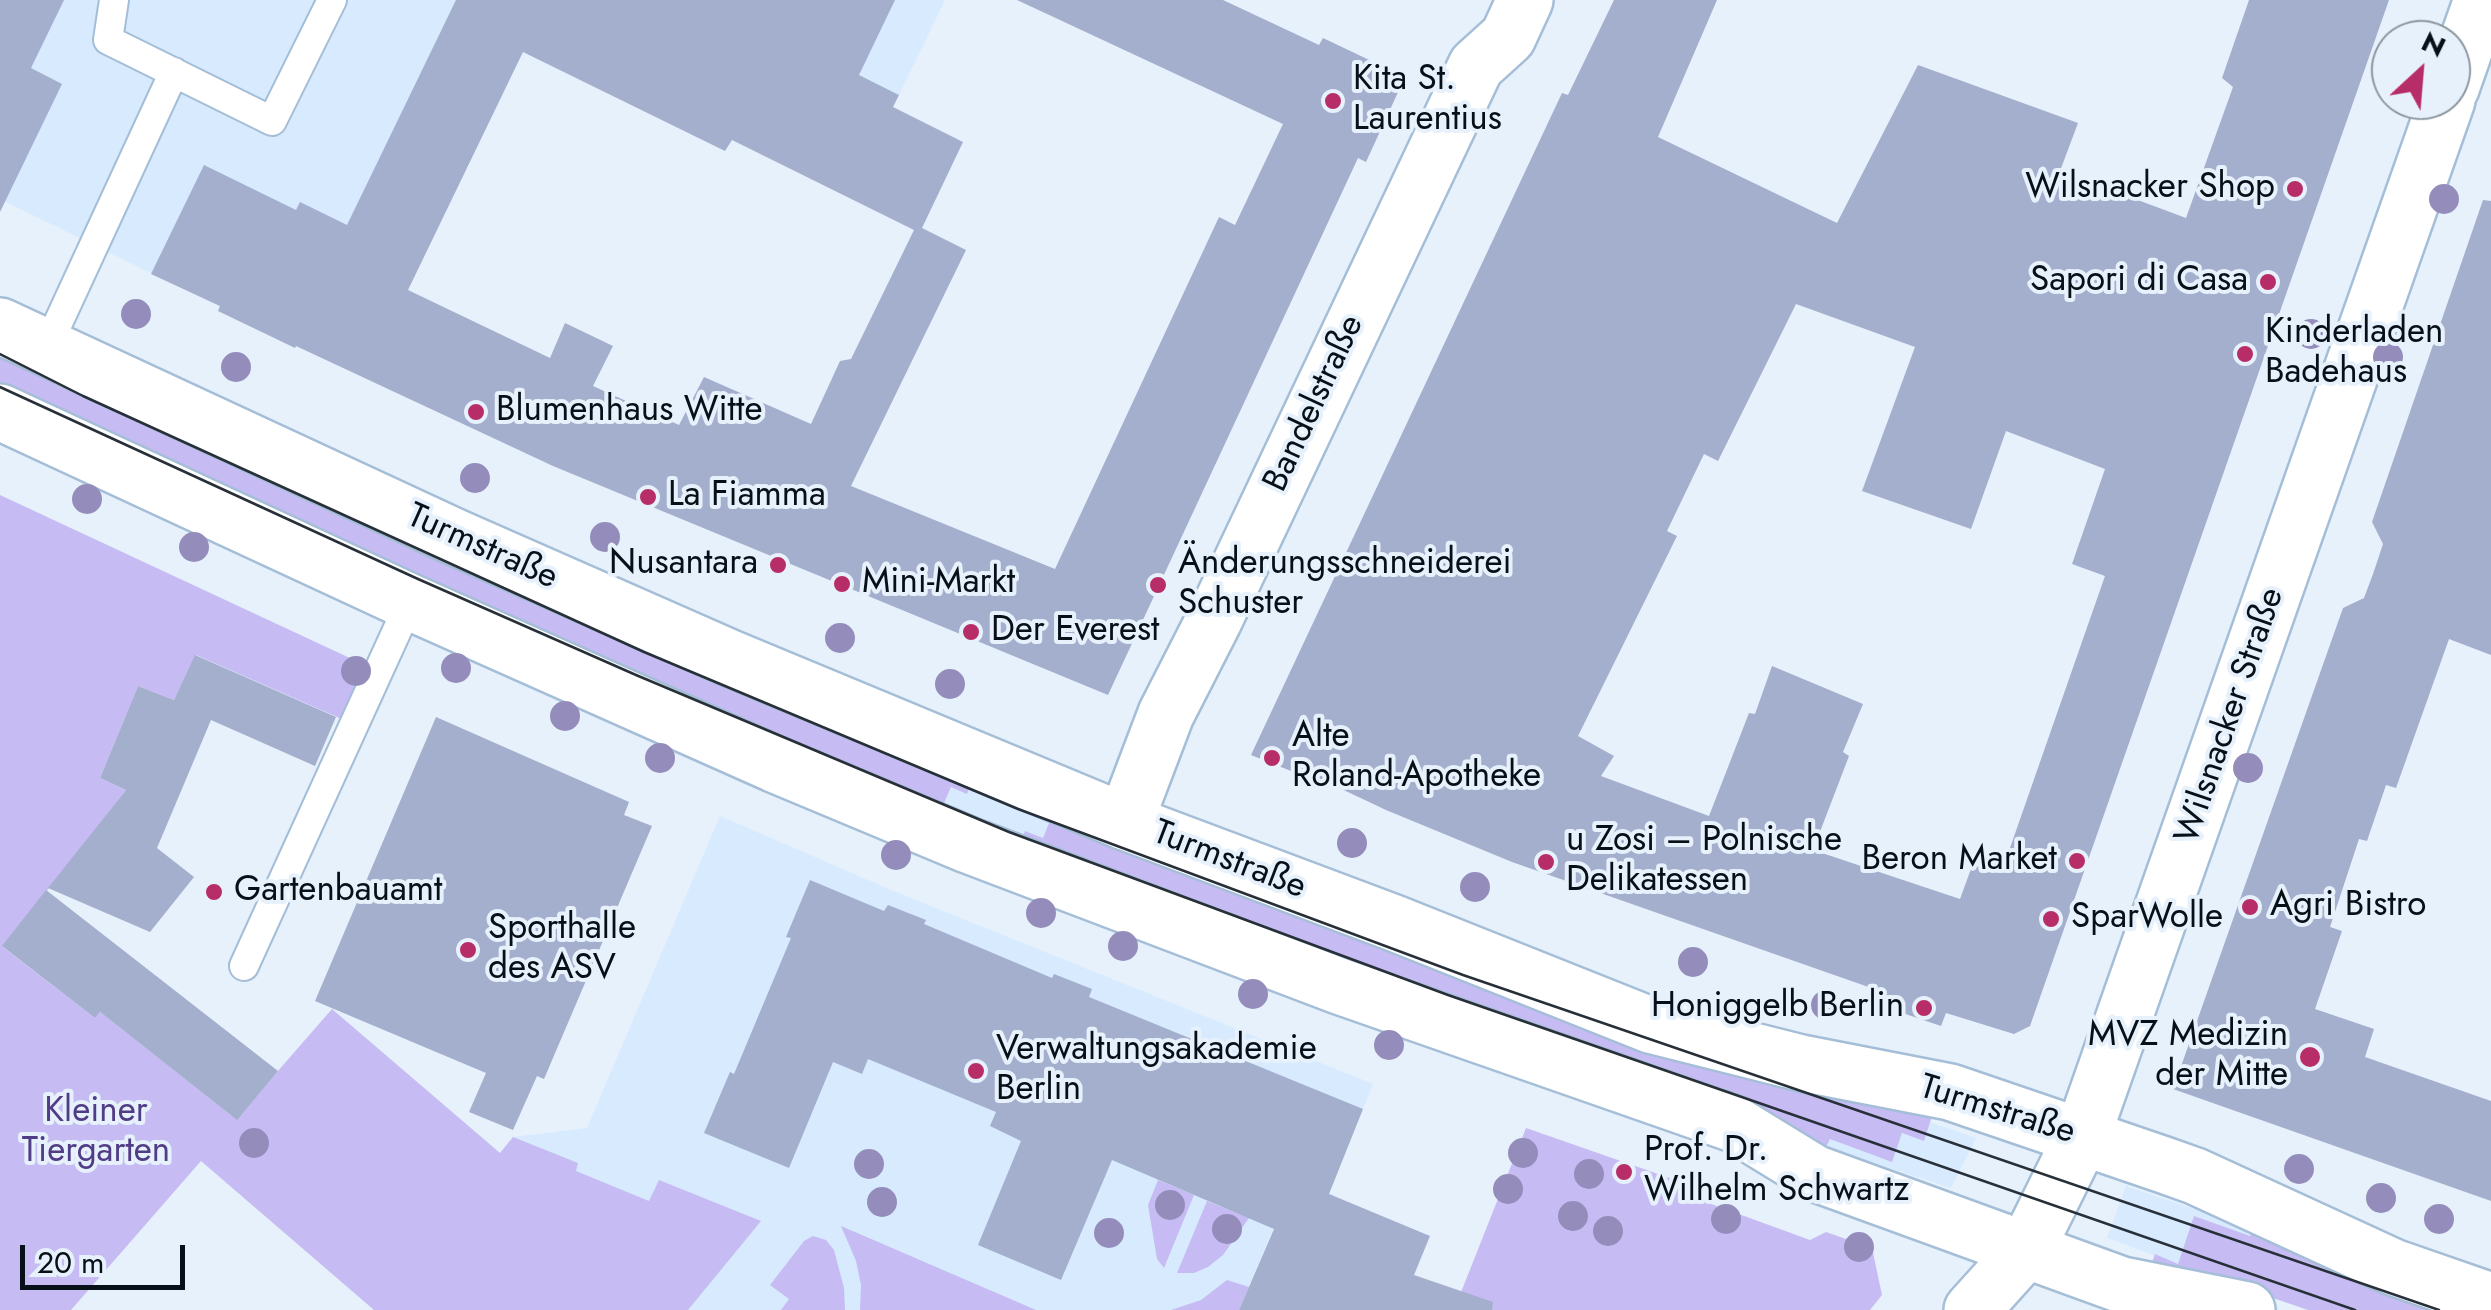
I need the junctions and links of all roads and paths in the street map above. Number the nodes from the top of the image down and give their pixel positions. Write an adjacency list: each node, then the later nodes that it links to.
1 (114, 0): 6 (lane)
2 (332, 0): 6 (lane)
3 (1526, 0): 11 (main road, Bandelstraße)
4 (2482, 0): 5 (main road)
5 (2471, 31)
6 (174, 72): 8 (lane)
7 (2440, 120): 13 (main road, Wilsnacker Straße)
8 (23, 337): 11 (main road, Turmstraße)
9 (0, 412): 10 (main road)
10 (410, 602): 12 (lane); 14 (main road)
11 (1125, 822): 13 (main road, Turmstraße)
12 (244, 966)
13 (2082, 1137): 14 (main road, Wilsnacker Straße); 15 (main road, Turmstraße)
14 (2026, 1250): 16 (main road, Wilsnacker Straße); 17 (main road)
15 (2491, 1301)
16 (1972, 1310)
17 (2247, 1310)

